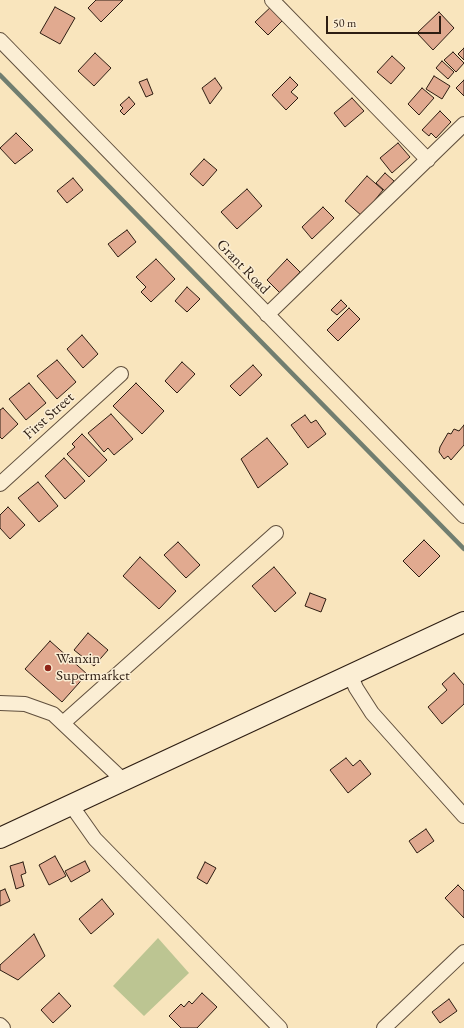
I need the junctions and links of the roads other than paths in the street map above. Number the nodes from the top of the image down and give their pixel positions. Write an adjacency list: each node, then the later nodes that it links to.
1 (272, 0): 4 (street)
2 (0, 40): 5 (street, Grant Road)
3 (464, 124): 4 (street)
4 (428, 160): 5 (street)
5 (267, 315): 8 (street, Grant Road)
6 (122, 374): 7 (street, First Street)
7 (0, 484)
8 (464, 516)
9 (276, 533): 13 (street)
10 (464, 622): 11 (main road)
11 (353, 681): 14 (main road); 16 (street)
12 (0, 702): 13 (street)
13 (64, 724): 14 (street)
14 (124, 781): 15 (main road)
15 (79, 801): 17 (main road); 21 (street)
16 (464, 816)
17 (0, 838)
18 (464, 952): 22 (street)
19 (0, 1025): 20 (street)
20 (2, 1028)
21 (280, 1028)
22 (384, 1028)

